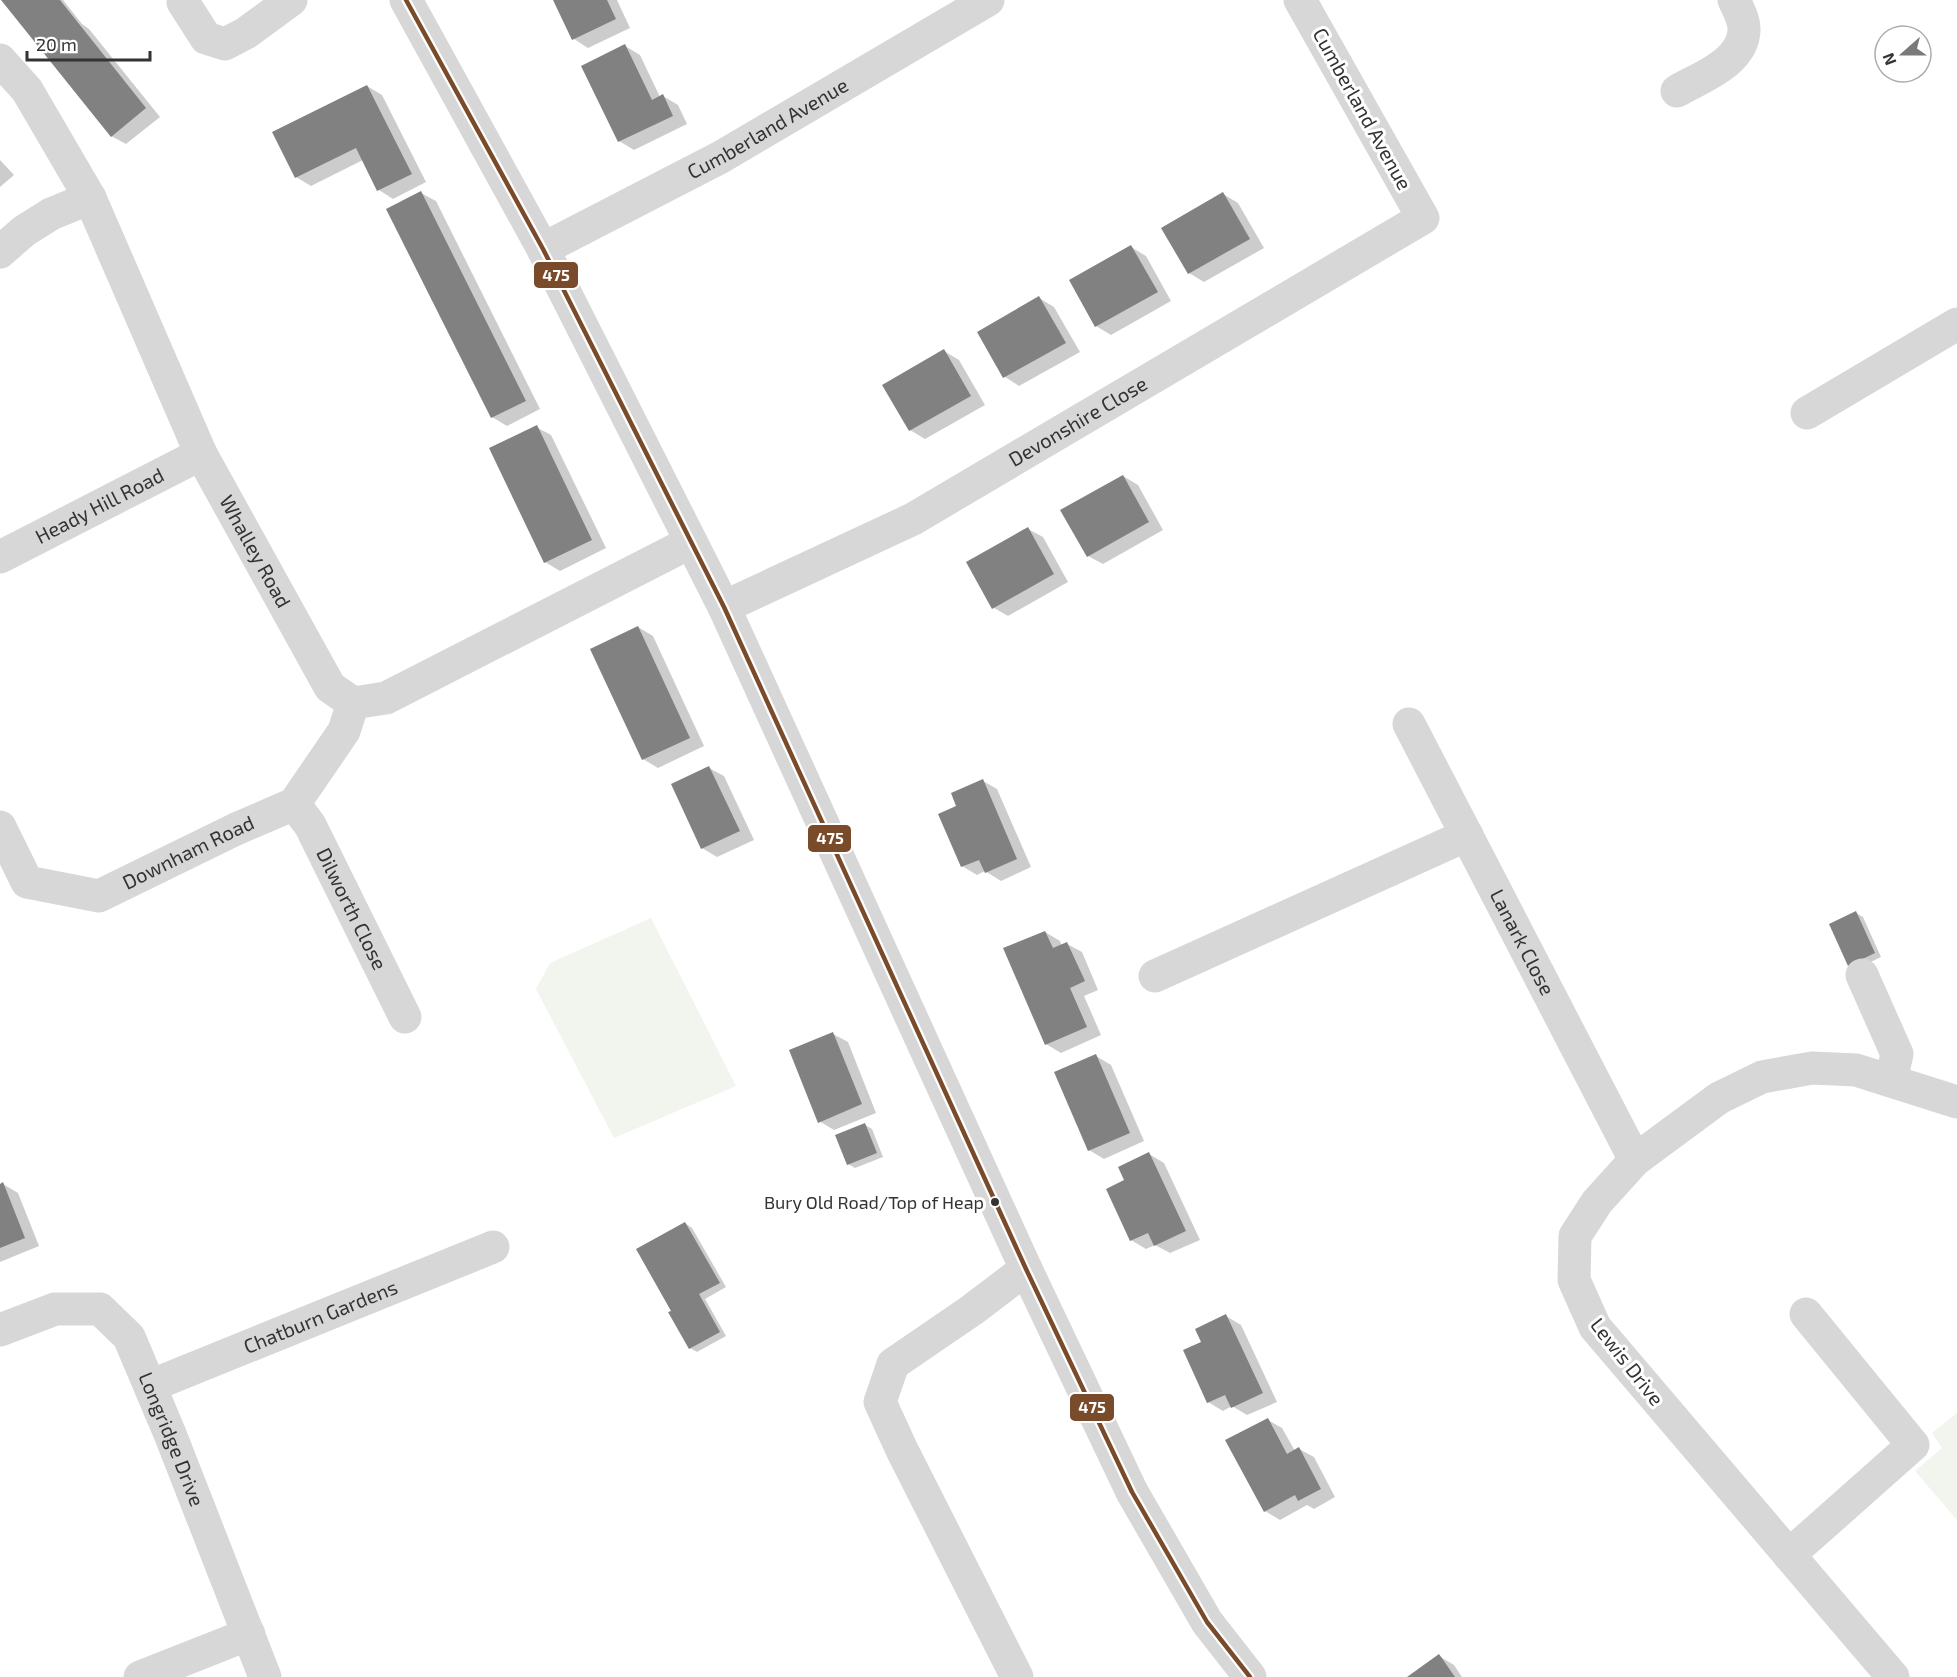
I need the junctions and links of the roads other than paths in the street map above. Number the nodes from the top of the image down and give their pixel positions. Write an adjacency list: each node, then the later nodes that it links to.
1 (291, 0): 6 (street)
2 (406, 0): 11 (street)
3 (988, 0): 11 (street, Cumberland Avenue)
4 (1300, 0): 10 (street, Cumberland Avenue)
5 (1734, 0): 8 (street)
6 (183, 2)
7 (0, 60): 9 (street, Whalley Road)
8 (1677, 91)
9 (90, 198): 12 (street); 15 (street, Whalley Road)
10 (1423, 218): 18 (street, Devonshire Close)
11 (543, 249): 16 (street)
12 (0, 252)
13 (1957, 324): 14 (street)
14 (1807, 413)
15 (201, 454): 17 (street, Heady Hill Road); 19 (street, Whalley Road)
16 (691, 542): 18 (street); 19 (street)
17 (0, 557)
18 (724, 607): 31 (street)
19 (353, 703): 21 (street)
20 (1409, 724): 23 (street, Lanark Close)
21 (294, 804): 22 (street, Downham Road); 26 (street, Dilworth Close)
22 (0, 827)
23 (1467, 835): 25 (street); 29 (street, Lanark Close)
24 (1862, 975): 27 (street)
25 (1155, 976)
26 (405, 1017)
27 (1891, 1081): 28 (street, Lewis Drive); 29 (street, Lewis Drive)
28 (1957, 1102)
29 (1635, 1160): 35 (street, Lewis Drive)
30 (493, 1247): 34 (street, Chatburn Gardens)
31 (1026, 1269): 39 (street); 40 (street)
32 (1806, 1314): 35 (street)
33 (0, 1330): 34 (street, Longridge Drive)
34 (150, 1386): 36 (street, Longridge Drive)
35 (1789, 1555): 41 (street, Lewis Drive)
36 (249, 1634): 37 (street); 38 (street, Longridge Drive)
37 (140, 1677)
38 (266, 1677)
39 (1017, 1677)
40 (1250, 1677)
41 (1893, 1677)

